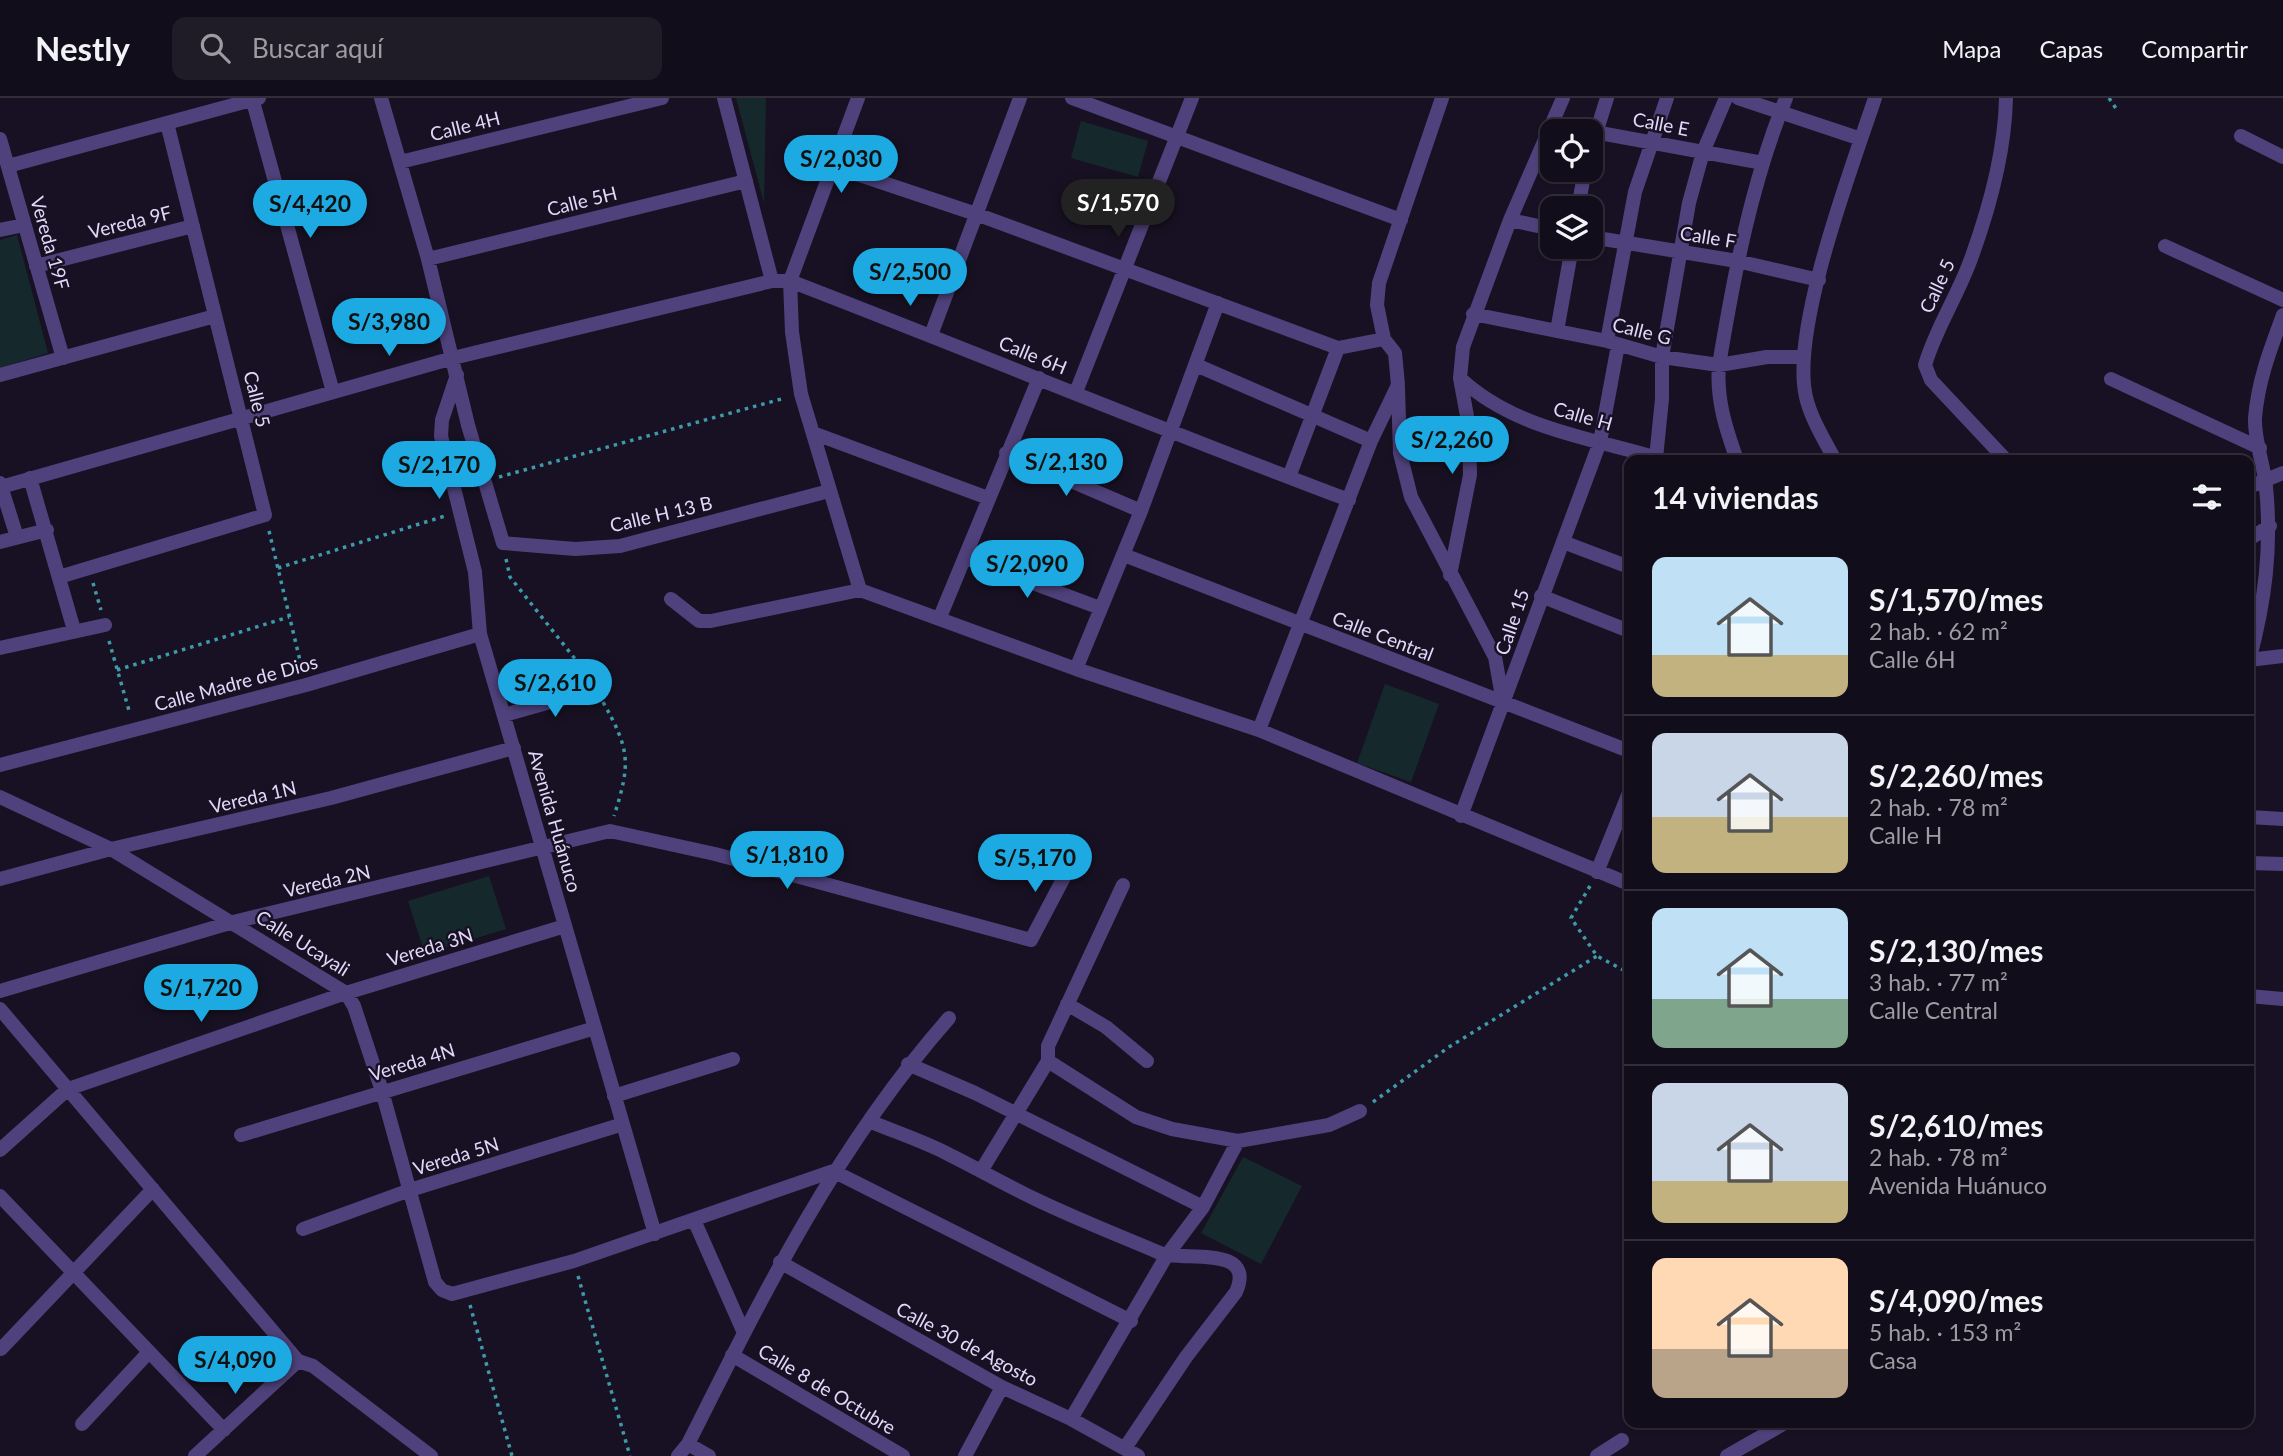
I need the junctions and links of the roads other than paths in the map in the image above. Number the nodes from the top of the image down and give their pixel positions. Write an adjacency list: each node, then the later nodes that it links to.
1 (381, 98): 30 (street)
2 (662, 98): 30 (street, Calle 4H)
3 (724, 98): 34 (street)
4 (858, 98): 33 (street)
5 (1020, 98): 35 (street)
6 (1072, 98): 25 (street)
7 (1192, 98): 25 (street)
8 (1442, 98): 36 (street)
9 (1563, 98): 18 (street)
10 (1607, 98): 19 (street)
11 (1667, 98): 26 (street, Calle 15)
12 (1726, 98): 28 (street)
13 (1738, 98): 17 (street)
14 (1875, 98): 24 (street)
15 (2006, 98): 90 (street, Calle 5)
16 (255, 99): 20 (street); 76 (street)
17 (1783, 105): 24 (street); 31 (street)
18 (1553, 119)
19 (1600, 119)
20 (167, 123): 32 (street); 39 (street, Calle 5)
21 (1603, 133): 26 (street, Calle E)
22 (2241, 136): 29 (street)
23 (0, 139): 32 (street, Vereda 19F)
24 (1861, 139): 51 (street)
25 (1178, 140): 36 (street); 50 (street)
26 (1650, 142): 28 (street, Calle E); 43 (street, Calle 15)
27 (1540, 150): 37 (street)
28 (1703, 152): 31 (street, Calle E); 45 (street)
29 (2283, 156)
30 (400, 162): 46 (street)
31 (1763, 163): 48 (street)
32 (8, 166): 38 (street, Vereda 19F)
33 (833, 166): 35 (street); 53 (street)
34 (746, 181): 46 (street, Calle 5H); 52 (street)
35 (976, 214): 50 (street); 60 (street)
36 (1401, 220): 61 (street)
37 (1510, 220): 40 (street); 56 (street)
38 (24, 225): 41 (street); 49 (street, Vereda 19F)
39 (193, 226): 49 (street, Vereda 9F); 58 (street, Calle 5)
40 (1540, 226)
41 (0, 230)
42 (1603, 239): 43 (street, Calle F)
43 (1626, 244): 45 (street, Calle F); 62 (street, Calle 15)
44 (2165, 246): 54 (street)
45 (1680, 252): 48 (street, Calle F); 64 (street)
46 (428, 259): 67 (street)
47 (1570, 259): 59 (street)
48 (1737, 261): 51 (street, Calle F); 69 (street)
49 (36, 265): 66 (street, Vereda 19F)
50 (1125, 268): 55 (street); 77 (street)
51 (1819, 280): 65 (street)
52 (772, 281): 53 (street, Calle 6H); 67 (street, Calle 6H)
53 (790, 281): 60 (street, Calle 6H); 80 (street)
54 (2283, 300)
55 (1218, 303): 63 (street); 68 (street)
56 (1473, 314): 59 (street, Calle G); 73 (street)
57 (2283, 315): 84 (street)
58 (215, 316): 66 (street); 79 (street, Calle 5)
59 (1557, 331): 62 (street, Calle G)
60 (931, 335): 72 (street, Calle 6H)
61 (1384, 339): 63 (street); 75 (street)
62 (1613, 343): 64 (street, Calle G); 83 (street, Calle 15)
63 (1338, 348): 78 (street)
64 (1662, 357): 69 (street, Calle G); 87 (street)
65 (1804, 357): 69 (street, Calle G); 89 (street)
66 (63, 358): 70 (street)
67 (453, 358): 71 (street); 76 (street, Calle 6H)
68 (1196, 365): 78 (street); 81 (street)
69 (1719, 365): 88 (street)
70 (0, 375)
71 (457, 375): 97 (street, Calle H 13 B); 121 (street, Avenida Huánuco)
72 (1039, 378): 77 (street, Calle 6H); 85 (street)
73 (1460, 378): 83 (street, Calle H); 110 (street)
74 (2111, 379): 84 (street)
75 (1398, 385): 82 (street); 110 (street)
76 (333, 392): 79 (street, Calle 6H)
77 (1076, 392): 81 (street, Calle 6H)
78 (1315, 415): 82 (street); 92 (street)
79 (242, 416): 93 (street, Calle 6H); 111 (street, Calle 5)
80 (813, 433): 97 (street); 98 (street)
81 (1170, 433): 92 (street, Calle 6H); 100 (street)
82 (1371, 441): 99 (street)
83 (1600, 442): 86 (street, Calle H); 105 (street, Calle 15)
84 (2260, 448): 94 (street)
85 (1006, 453): 98 (street); 100 (street)
86 (1646, 455)
87 (1660, 455)
88 (1735, 455)
89 (1833, 455)
90 (2001, 455)
91 (2283, 473): 94 (street)
92 (1289, 477): 99 (street, Calle 6H)
93 (30, 478): 96 (street, Calle 6H); 102 (street)
94 (2266, 478): 95 (street); 101 (street)
95 (2254, 484)
96 (1, 485): 104 (street)
97 (830, 491): 112 (street)
98 (988, 498): 108 (street)
99 (1349, 500): 118 (street)
100 (1141, 511): 107 (street)
101 (2270, 526): 103 (street); 122 (street)
102 (47, 530): 104 (street); 111 (street)
103 (2254, 536)
104 (17, 537): 106 (street)
105 (1563, 541): 109 (street); 113 (street, Calle 15)
106 (0, 542)
107 (1124, 555): 115 (street); 118 (street, Calle Central)
108 (966, 558): 115 (street); 116 (street)
109 (1624, 565)
110 (1450, 575): 128 (street)
111 (59, 577): 120 (street)
112 (860, 590): 114 (street); 116 (street)
113 (1541, 596): 119 (street); 128 (street, Calle 15)
114 (671, 599)
115 (1100, 608): 126 (street)
116 (940, 617): 126 (street)
117 (105, 625): 120 (street)
118 (1299, 625): 128 (street, Calle Central); 130 (street)
119 (1624, 629)
120 (74, 630): 123 (street)
121 (480, 634): 129 (street, Avenida Huánuco); 133 (street, Calle Madre de Dios)
122 (2254, 642)
123 (0, 648)
124 (2283, 656): 125 (street)
125 (2254, 660)
126 (1076, 669): 130 (street)
127 (596, 689): 129 (street)
128 (1504, 704): 132 (street, Calle Central); 136 (street, Calle 15)
129 (504, 715): 131 (street, Avenida Huánuco)
130 (1259, 730): 136 (street)
131 (513, 748): 139 (street, Avenida Huánuco); 140 (street, Vereda 1N)
132 (1624, 749)
133 (0, 765)
134 (0, 797): 140 (street, Calle Ucayali)
135 (1624, 805): 144 (street)
136 (1461, 816): 144 (street)
137 (2254, 817): 138 (street)
138 (2283, 819)
139 (542, 847): 142 (street, Vereda 2N); 148 (street, Vereda 2N); 149 (street, Avenida Huánuco)
140 (111, 849): 145 (street, Vereda 1N); 148 (street, Calle Ucayali)
141 (2254, 863): 143 (street)
142 (1071, 864)
143 (2283, 864)
144 (1597, 872): 146 (street)
145 (0, 879)
146 (1624, 882)
147 (1123, 885): 154 (street)
148 (233, 922): 150 (street, Vereda 2N); 151 (street, Calle Ucayali)
149 (565, 926): 151 (street, Vereda 3N); 157 (street, Avenida Huánuco)
150 (0, 991)
151 (346, 993): 162 (street, Vereda 3N); 163 (street, Calle Ucayali)
152 (2254, 996): 153 (street)
153 (2283, 999)
154 (1067, 1004): 159 (street); 160 (street)
155 (948, 1018): 161 (street)
156 (3, 1019): 162 (street)
157 (595, 1027): 163 (street, Vereda 4N); 164 (street, Avenida Huánuco)
158 (733, 1059): 164 (street)
159 (1048, 1061): 166 (street); 170 (street)
160 (1147, 1061)
161 (908, 1064): 166 (street); 167 (street)
162 (68, 1089): 171 (street); 174 (street)
163 (382, 1091): 169 (street, Vereda 4N); 175 (street, Calle Ucayali)
164 (614, 1096): 168 (street, Avenida Huánuco)
165 (1360, 1111): 170 (street)
166 (1016, 1114): 173 (street); 177 (street)
167 (869, 1122): 172 (street); 173 (street)
168 (623, 1124): 175 (street, Vereda 5N); 180 (street, Avenida Huánuco)
169 (241, 1135)
170 (1238, 1141): 177 (street)
171 (0, 1150)
172 (833, 1171): 178 (street); 182 (street); 184 (street)
173 (981, 1171): 181 (street)
174 (153, 1189): 183 (street); 189 (street)
175 (410, 1190): 179 (street, Vereda 5N); 180 (street, Calle Ucayali)
176 (0, 1196): 183 (street)
177 (1203, 1207): 181 (street)
178 (694, 1220): 180 (street); 185 (street)
179 (303, 1229)
180 (655, 1234)
181 (1167, 1255): 184 (street); 197 (street)
182 (780, 1262): 185 (street); 190 (street, Calle 30 de Agosto)
183 (72, 1271): 186 (street); 187 (street)
184 (1131, 1321): 191 (street)
185 (744, 1333): 188 (street)
186 (1, 1349)
187 (149, 1352): 192 (street); 194 (street)
188 (732, 1355): 196 (street); 202 (street, Calle 8 de Octubre)
189 (298, 1361): 194 (street); 199 (street)
190 (1002, 1387): 191 (street, Calle 30 de Agosto); 203 (street)
191 (1071, 1419): 197 (street, Calle 30 de Agosto)
192 (82, 1424)
193 (1777, 1428): 206 (street)
194 (224, 1430): 198 (street)
195 (1622, 1440): 205 (street)
196 (688, 1444): 200 (street); 201 (street)
197 (1125, 1448): 204 (street, Calle 30 de Agosto)
198 (195, 1456)
199 (432, 1456)
200 (678, 1456)
201 (709, 1456)
202 (903, 1456)
203 (965, 1456)
204 (1138, 1456)
205 (1597, 1456)
206 (1727, 1456)

